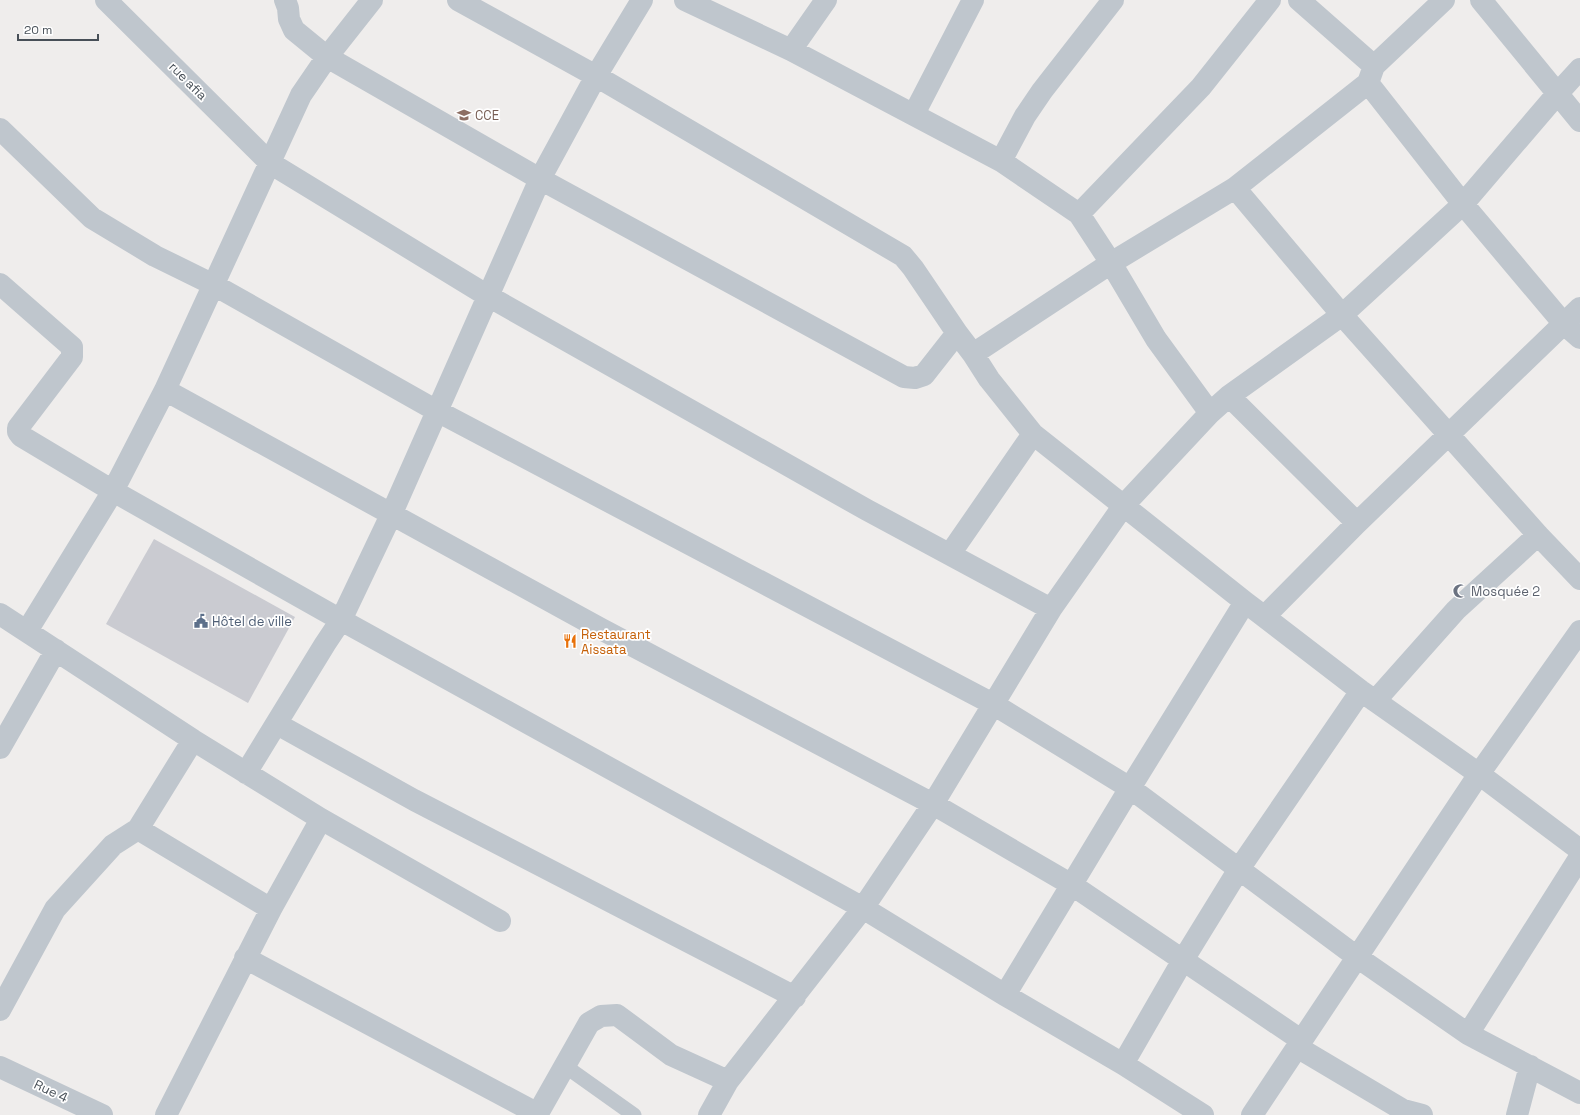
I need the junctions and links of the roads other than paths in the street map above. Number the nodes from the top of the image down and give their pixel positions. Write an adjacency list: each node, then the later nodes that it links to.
1 (106, 0): 24 (street, rue afia)
2 (285, 0): 15 (street)
3 (372, 0): 15 (street)
4 (458, 0): 18 (street)
5 (642, 0): 18 (street)
6 (685, 0): 14 (street)
7 (826, 0): 14 (street)
8 (973, 0): 20 (street)
9 (1113, 0): 23 (street)
10 (1270, 0): 28 (street)
11 (1299, 0): 17 (street)
12 (1444, 0): 17 (street)
13 (1481, 0): 19 (street)
14 (791, 50): 20 (street)
15 (327, 57): 24 (street); 25 (street)
16 (1580, 69): 19 (street)
17 (1371, 75): 26 (street); 27 (street)
18 (596, 76): 25 (street); 36 (street)
19 (1558, 93): 21 (street); 27 (street)
20 (914, 114): 23 (street)
21 (1580, 120)
22 (0, 129): 31 (street)
23 (1001, 161): 28 (street)
24 (270, 163): 31 (street); 32 (street, rue afia)
25 (540, 180): 32 (street); 36 (street)
26 (1235, 188): 29 (street); 34 (street)
27 (1463, 204): 34 (street); 35 (street)
28 (1079, 214): 29 (street)
29 (1111, 263): 38 (street); 42 (street)
30 (0, 284): 45 (street)
31 (214, 285): 39 (street); 41 (street)
32 (488, 296): 41 (street); 50 (street, rue afia)
33 (1580, 308): 35 (street)
34 (1342, 315): 40 (street); 44 (street)
35 (1564, 324): 37 (street); 44 (street)
36 (957, 333): 38 (street)
37 (1580, 338)
38 (973, 354): 43 (street)
39 (165, 390): 45 (street); 47 (street)
40 (1229, 396): 42 (street); 48 (street)
41 (437, 411): 47 (street); 61 (street)
42 (1210, 413): 46 (street)
43 (1033, 434): 46 (street); 50 (street)
44 (1449, 435): 48 (street); 49 (street)
45 (113, 491): 56 (street); 58 (street)
46 (1124, 505): 52 (street); 53 (street)
47 (391, 515): 56 (street); 68 (street)
48 (1357, 523): 55 (street)
49 (1538, 535): 51 (street); 60 (street)
50 (950, 554): 53 (street, rue afia)
51 (1580, 579)
52 (1245, 602): 55 (street); 67 (street)
53 (1051, 609): 61 (street)
54 (0, 614): 58 (street)
55 (1265, 616): 60 (street)
56 (341, 620): 62 (street); 74 (street)
57 (1580, 630): 66 (street)
58 (27, 631): 59 (street)
59 (56, 650): 63 (street); 64 (street)
60 (1368, 696): 66 (street); 72 (street)
61 (993, 704): 67 (street); 68 (street)
62 (277, 724): 65 (street); 81 (street)
63 (192, 740): 65 (street); 70 (street)
64 (0, 748)
65 (246, 773): 69 (street)
66 (1479, 774): 71 (street); 77 (street)
67 (1130, 788): 72 (street); 73 (street)
68 (933, 804): 73 (street); 74 (street)
69 (321, 819): 75 (street); 76 (street)
70 (138, 829): 75 (street); 82 (street)
71 (1579, 849): 83 (street)
72 (1239, 869): 77 (street); 79 (street)
73 (1072, 885): 79 (street); 80 (street)
74 (863, 908): 80 (street); 81 (street)
75 (271, 909): 78 (street)
76 (500, 922)
77 (1357, 957): 83 (street); 84 (street)
78 (245, 958): 91 (street); 93 (street)
79 (1183, 960): 84 (street); 85 (street)
80 (1005, 995): 85 (street)
81 (794, 997): 89 (street)
82 (0, 1010)
83 (1468, 1034): 87 (street)
84 (1299, 1043): 97 (street); 98 (street)
85 (1123, 1064): 96 (street)
86 (565, 1066): 89 (street); 91 (street); 94 (lane)
87 (1530, 1066): 90 (street); 99 (street)
88 (0, 1067): 92 (street, Rue 4)
89 (728, 1080): 95 (street)
90 (1578, 1086)
91 (538, 1114)
92 (102, 1115)
93 (166, 1115)
94 (634, 1115)
95 (709, 1115)
96 (1204, 1115)
97 (1252, 1115)
98 (1422, 1115)
99 (1517, 1115)

